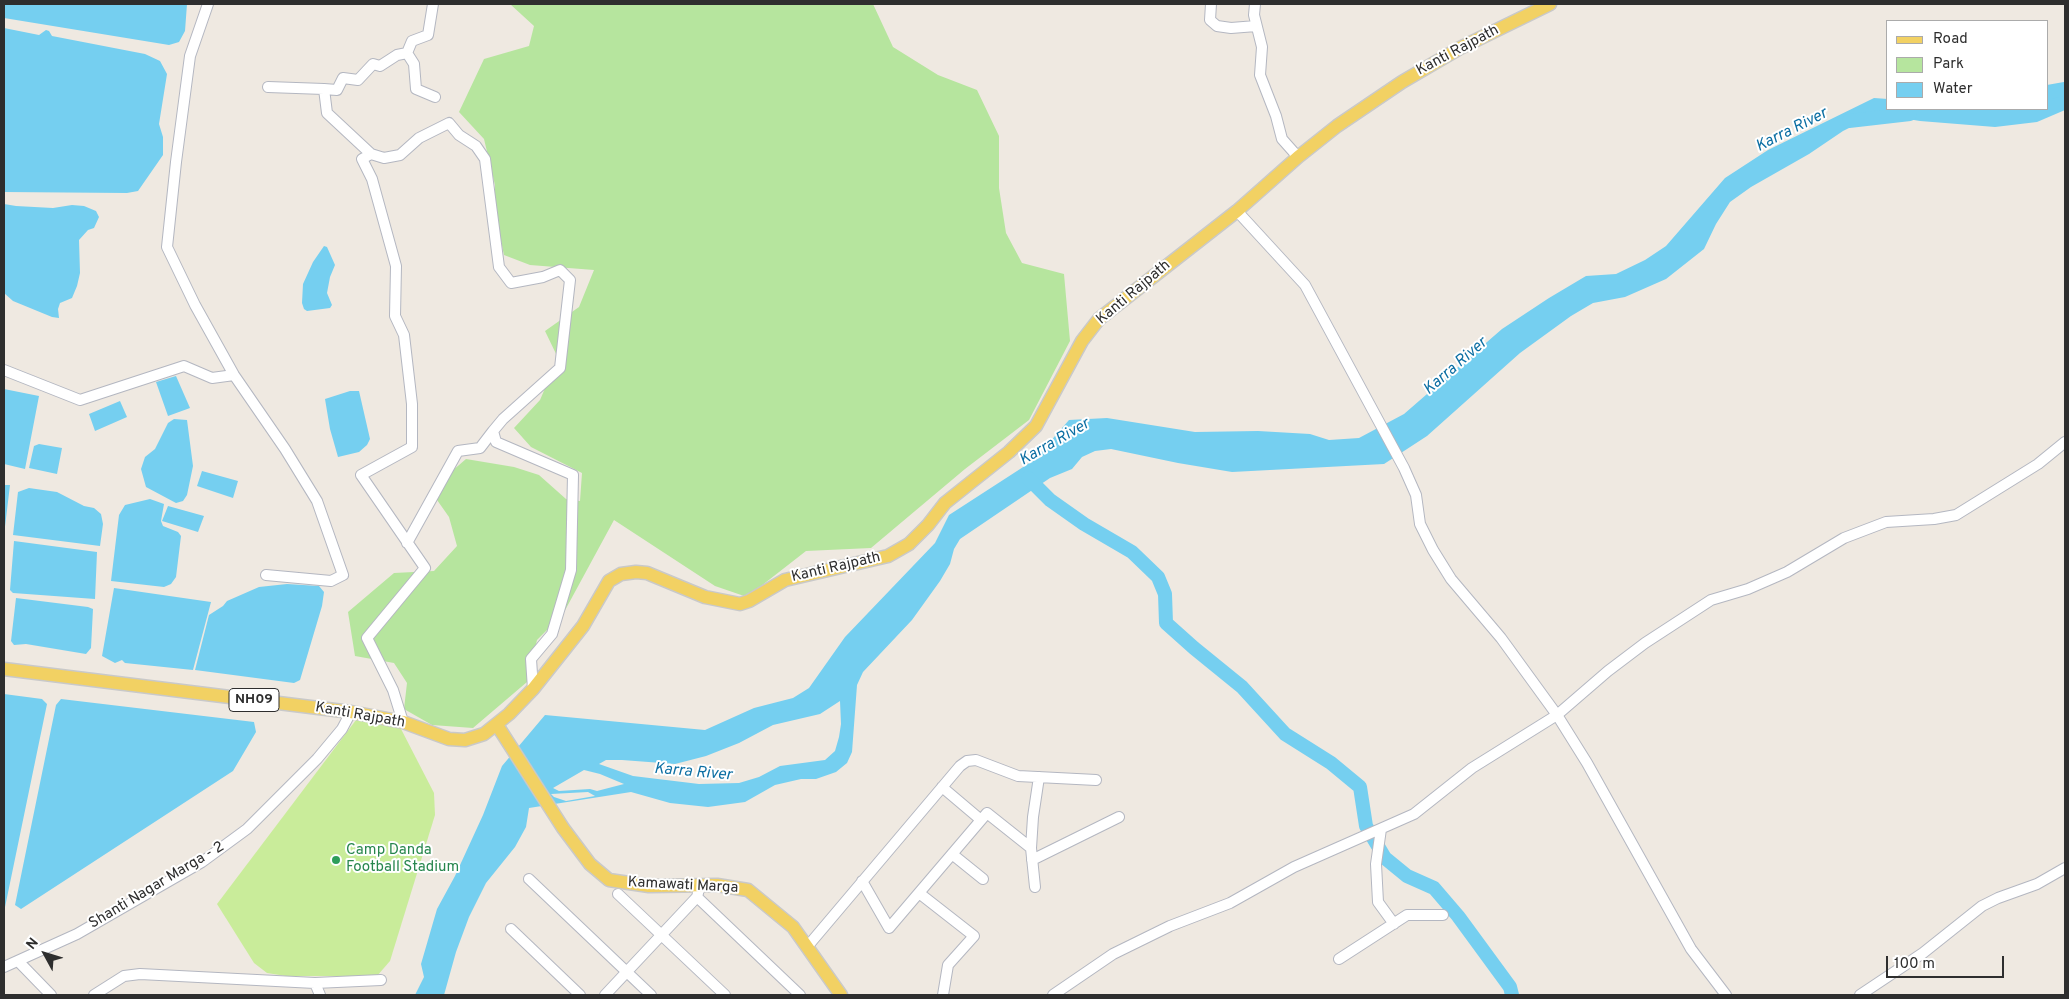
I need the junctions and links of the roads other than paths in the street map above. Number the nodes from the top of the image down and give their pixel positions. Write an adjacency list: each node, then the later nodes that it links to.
1 (208, 4): 15 (street)
2 (433, 4): 7 (street)
3 (1211, 4): 6 (street)
4 (1255, 4): 6 (street)
5 (1550, 4): 12 (main road, Kanti Rajpath / NH09)
6 (1256, 26): 12 (street)
7 (407, 53): 9 (street); 10 (street)
8 (268, 88): 9 (street)
9 (324, 89): 11 (street)
10 (436, 97)
11 (371, 154): 16 (street); 18 (street)
12 (1298, 157): 13 (main road, Kanti Rajpath / NH09)
13 (1237, 211): 21 (main road, Kanti Rajpath / NH09); 23 (street)
14 (4, 370): 15 (street)
15 (234, 375): 19 (street)
16 (494, 431): 18 (street); 21 (street)
17 (2065, 442): 23 (street)
18 (407, 543): 24 (street)
19 (266, 575)
20 (4, 669): 22 (main road, Kanti Rajpath / NH09)
21 (533, 688): 25 (main road, Kanti Rajpath / NH09)
22 (351, 712): 24 (main road, Kanti Rajpath / NH09); 49 (street, Shanti Nagar Marga - 2)
23 (1557, 716): 31 (street); 65 (street)
24 (403, 722): 25 (main road, Kanti Rajpath / NH09)
25 (497, 725): 40 (main road, Kamawati Marga)
26 (1039, 777): 27 (street); 28 (street); 32 (street)
27 (1096, 780)
28 (942, 787): 30 (street); 38 (street)
29 (1120, 817): 34 (street)
30 (981, 820): 32 (street); 33 (street)
31 (1378, 829): 44 (street); 64 (street)
32 (1031, 848): 34 (street)
33 (952, 854): 36 (street); 41 (street)
34 (1032, 860): 39 (street)
35 (2065, 868): 66 (street)
36 (983, 878)
37 (530, 879): 51 (street)
38 (862, 881): 41 (street); 47 (street)
39 (1035, 887)
40 (699, 891): 46 (street); 47 (main road, Kamawati Marga); 62 (street)
41 (919, 893): 63 (street)
42 (618, 894): 46 (street)
43 (1443, 915): 44 (street)
44 (1394, 924): 48 (street)
45 (510, 929): 58 (street)
46 (661, 935): 51 (street); 61 (street)
47 (807, 947): 54 (main road, Kamawati Marga)
48 (1339, 959)
49 (18, 961): 50 (street, Shanti Nagar Marga - 2); 55 (street)
50 (4, 967)
51 (627, 972): 59 (street); 60 (street)
52 (381, 980): 53 (street)
53 (315, 983): 56 (street); 57 (street)
54 (837, 994)
55 (51, 995)
56 (94, 995)
57 (320, 995)
58 (580, 995)
59 (605, 995)
60 (651, 995)
61 (725, 995)
62 (800, 995)
63 (943, 995)
64 (1053, 995)
65 (1726, 995)
66 (1860, 995)

